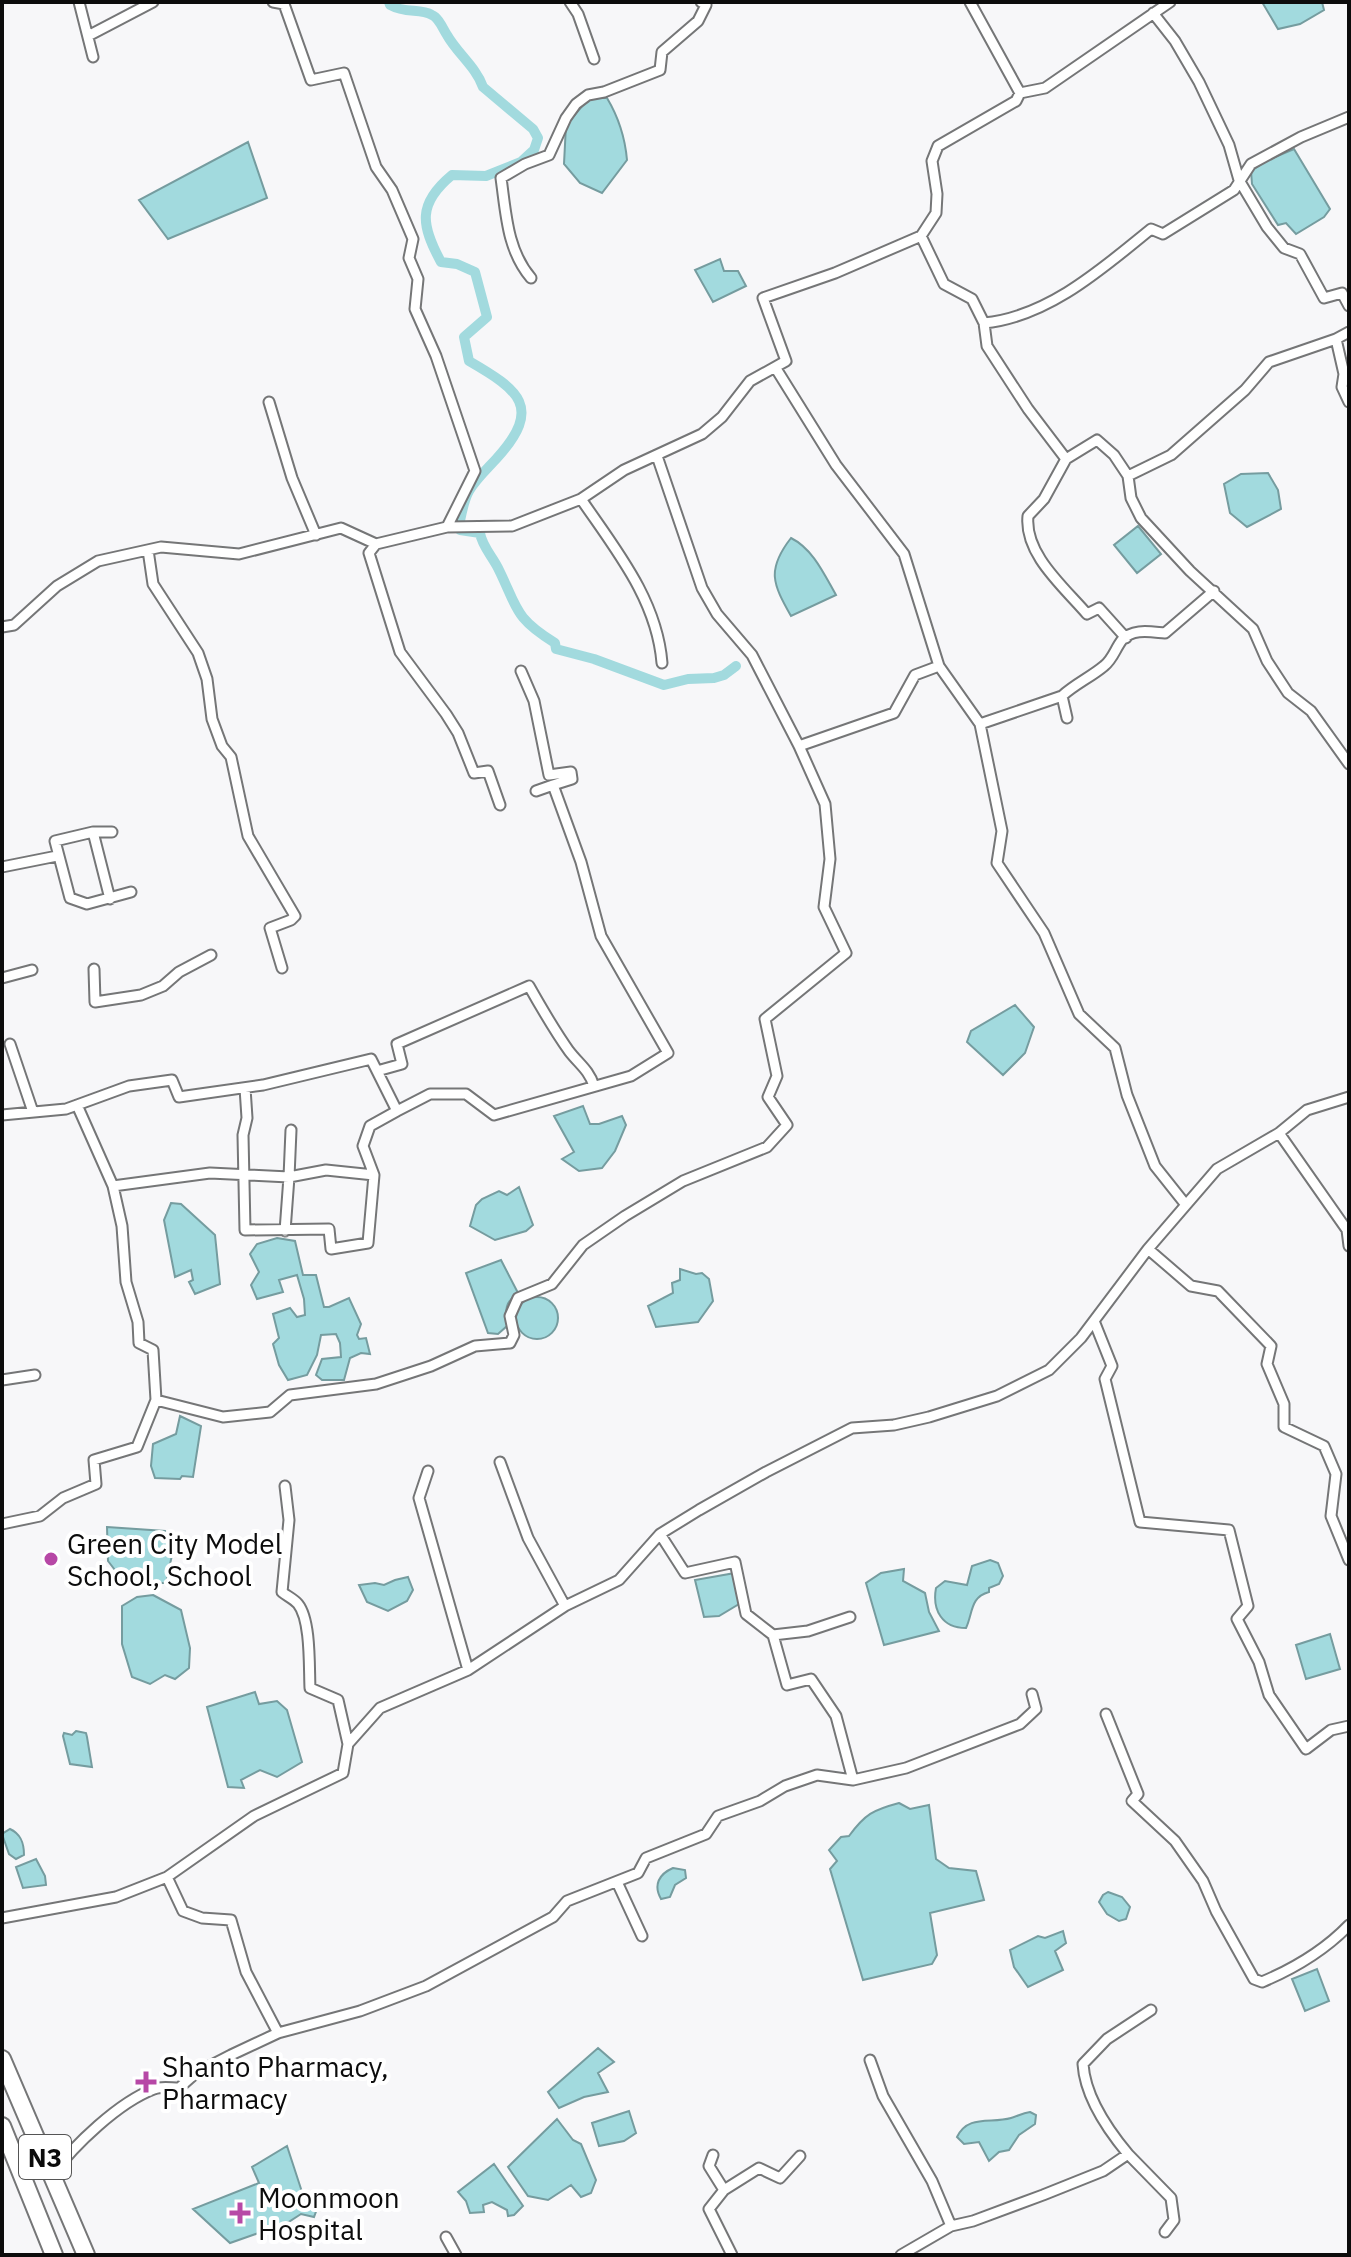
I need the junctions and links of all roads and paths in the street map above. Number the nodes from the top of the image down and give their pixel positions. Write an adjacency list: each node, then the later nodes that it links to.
1 (79, 2): 9 (street)
2 (153, 2): 9 (street)
3 (273, 2): 29 (street)
4 (570, 2): 11 (street)
5 (701, 2): 16 (street)
6 (970, 2): 12 (street)
7 (1170, 2): 8 (street)
8 (1153, 13): 12 (street); 14 (street)
9 (88, 36): 10 (street)
10 (93, 57)
11 (594, 59)
12 (1020, 93): 15 (street)
13 (1349, 117): 14 (street)
14 (1239, 180): 17 (street); 18 (street)
15 (921, 236): 18 (street); 21 (street)
16 (531, 278)
17 (1349, 306)
18 (984, 323): 26 (street)
19 (1349, 332): 20 (street)
20 (1336, 339): 22 (street); 27 (street)
21 (775, 367): 25 (street); 37 (street)
22 (1347, 373): 24 (street)
23 (269, 402): 30 (street)
24 (1349, 402)
25 (657, 456): 28 (street); 42 (street)
26 (1066, 459): 27 (street); 35 (street)
27 (1128, 476): 33 (street)
28 (581, 499): 29 (street); 36 (street)
29 (447, 527): 31 (street)
30 (316, 535): 31 (street); 32 (street)
31 (376, 544): 46 (street)
32 (148, 550): 34 (street); 54 (street)
33 (1214, 591): 35 (street); 43 (street)
34 (2, 627)
35 (1126, 638): 39 (street)
36 (662, 663)
37 (939, 666): 41 (street); 42 (street)
38 (521, 671): 44 (street)
39 (1062, 696): 40 (street); 41 (street)
40 (1067, 718)
41 (980, 724): 73 (street)
42 (799, 746): 80 (street)
43 (1349, 764)
44 (553, 785): 45 (street); 60 (street)
45 (536, 791)
46 (500, 805)
47 (93, 832): 48 (street); 49 (street); 52 (street)
48 (112, 832)
49 (57, 856): 50 (street); 52 (street)
50 (2, 867)
51 (131, 892): 52 (street)
52 (110, 899)
53 (211, 955): 55 (street)
54 (282, 968)
55 (94, 969)
56 (32, 970): 57 (street)
57 (2, 978)
58 (10, 1044): 65 (street)
59 (377, 1071): 60 (street); 61 (street); 64 (street)
60 (594, 1086): 64 (street)
61 (245, 1088): 63 (street); 70 (street)
62 (1349, 1097): 68 (street)
63 (77, 1105): 65 (street); 72 (street)
64 (397, 1111): 69 (street)
65 (33, 1112): 66 (street)
66 (2, 1115)
67 (291, 1130): 71 (street)
68 (1279, 1133): 73 (street); 75 (street)
69 (374, 1175): 71 (street); 74 (street)
70 (246, 1177): 71 (street); 72 (street); 74 (street)
71 (289, 1177): 74 (street)
72 (113, 1186): 80 (street)
73 (1186, 1205): 76 (street)
74 (285, 1231)
75 (1349, 1246)
76 (1148, 1249): 77 (street); 86 (street)
77 (1094, 1321): 85 (street); 93 (street)
78 (35, 1375): 79 (street)
79 (2, 1380)
80 (156, 1400): 84 (street)
81 (500, 1462): 87 (street)
82 (428, 1471): 90 (street)
83 (285, 1486): 94 (street)
84 (2, 1524)
85 (660, 1534): 87 (street); 89 (street)
86 (1349, 1560)
87 (565, 1606): 90 (street)
88 (850, 1617): 89 (street)
89 (773, 1635): 95 (street)
90 (468, 1670): 94 (street)
91 (1032, 1694): 95 (street)
92 (1106, 1714): 99 (street)
93 (1349, 1726)
94 (348, 1744): 96 (street)
95 (853, 1780): 97 (street)
96 (167, 1877): 98 (street); 102 (street)
97 (617, 1882): 100 (street); 102 (street)
98 (2, 1918)
99 (1349, 1925)
100 (642, 1936)
101 (1151, 2010): 106 (street)
102 (278, 2033): 109 (street)
103 (2, 2059): 109 (highway, N3)
104 (870, 2060): 111 (street)
105 (2, 2126): 114 (highway, N3)
106 (1128, 2154): 111 (street); 112 (street)
107 (713, 2155): 110 (street)
108 (800, 2156): 110 (street)
109 (52, 2175): 115 (highway, N3)
110 (724, 2190): 117 (street)
111 (951, 2226): 118 (street)
112 (1165, 2232)
113 (446, 2237): 116 (street)
114 (54, 2255)
115 (86, 2255)
116 (456, 2255)
117 (732, 2255)
118 (901, 2255)

